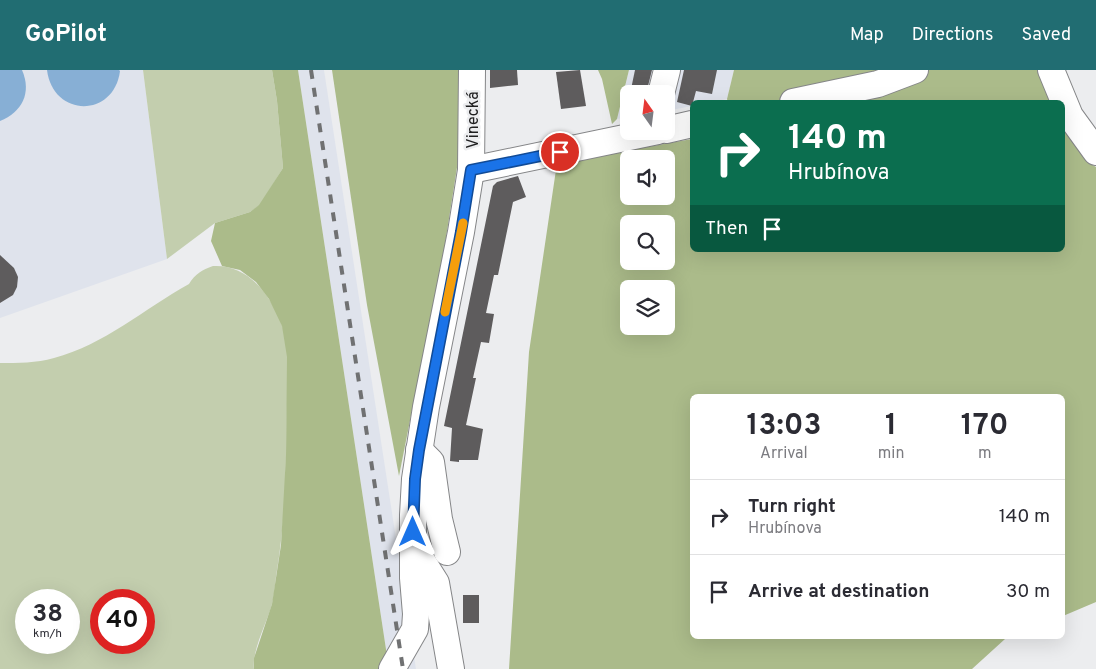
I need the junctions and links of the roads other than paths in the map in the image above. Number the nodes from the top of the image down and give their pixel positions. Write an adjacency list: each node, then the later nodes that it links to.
1 (472, 70): 13 (street, Vinecká)
2 (667, 70): 5 (street)
3 (915, 70): 6 (street)
4 (1051, 70): 7 (street)
5 (663, 85)
6 (802, 100)
7 (1063, 100)
8 (1065, 104): 12 (street)
9 (690, 124): 10 (street)
10 (675, 127)
11 (620, 139): 13 (street)
12 (1096, 152)
13 (471, 170): 14 (street, Vinecká)
14 (419, 450): 15 (street, Vinecká); 16 (street)
15 (414, 548): 17 (street, Vinecká); 18 (street)
16 (447, 552)
17 (392, 669)
18 (451, 669)

